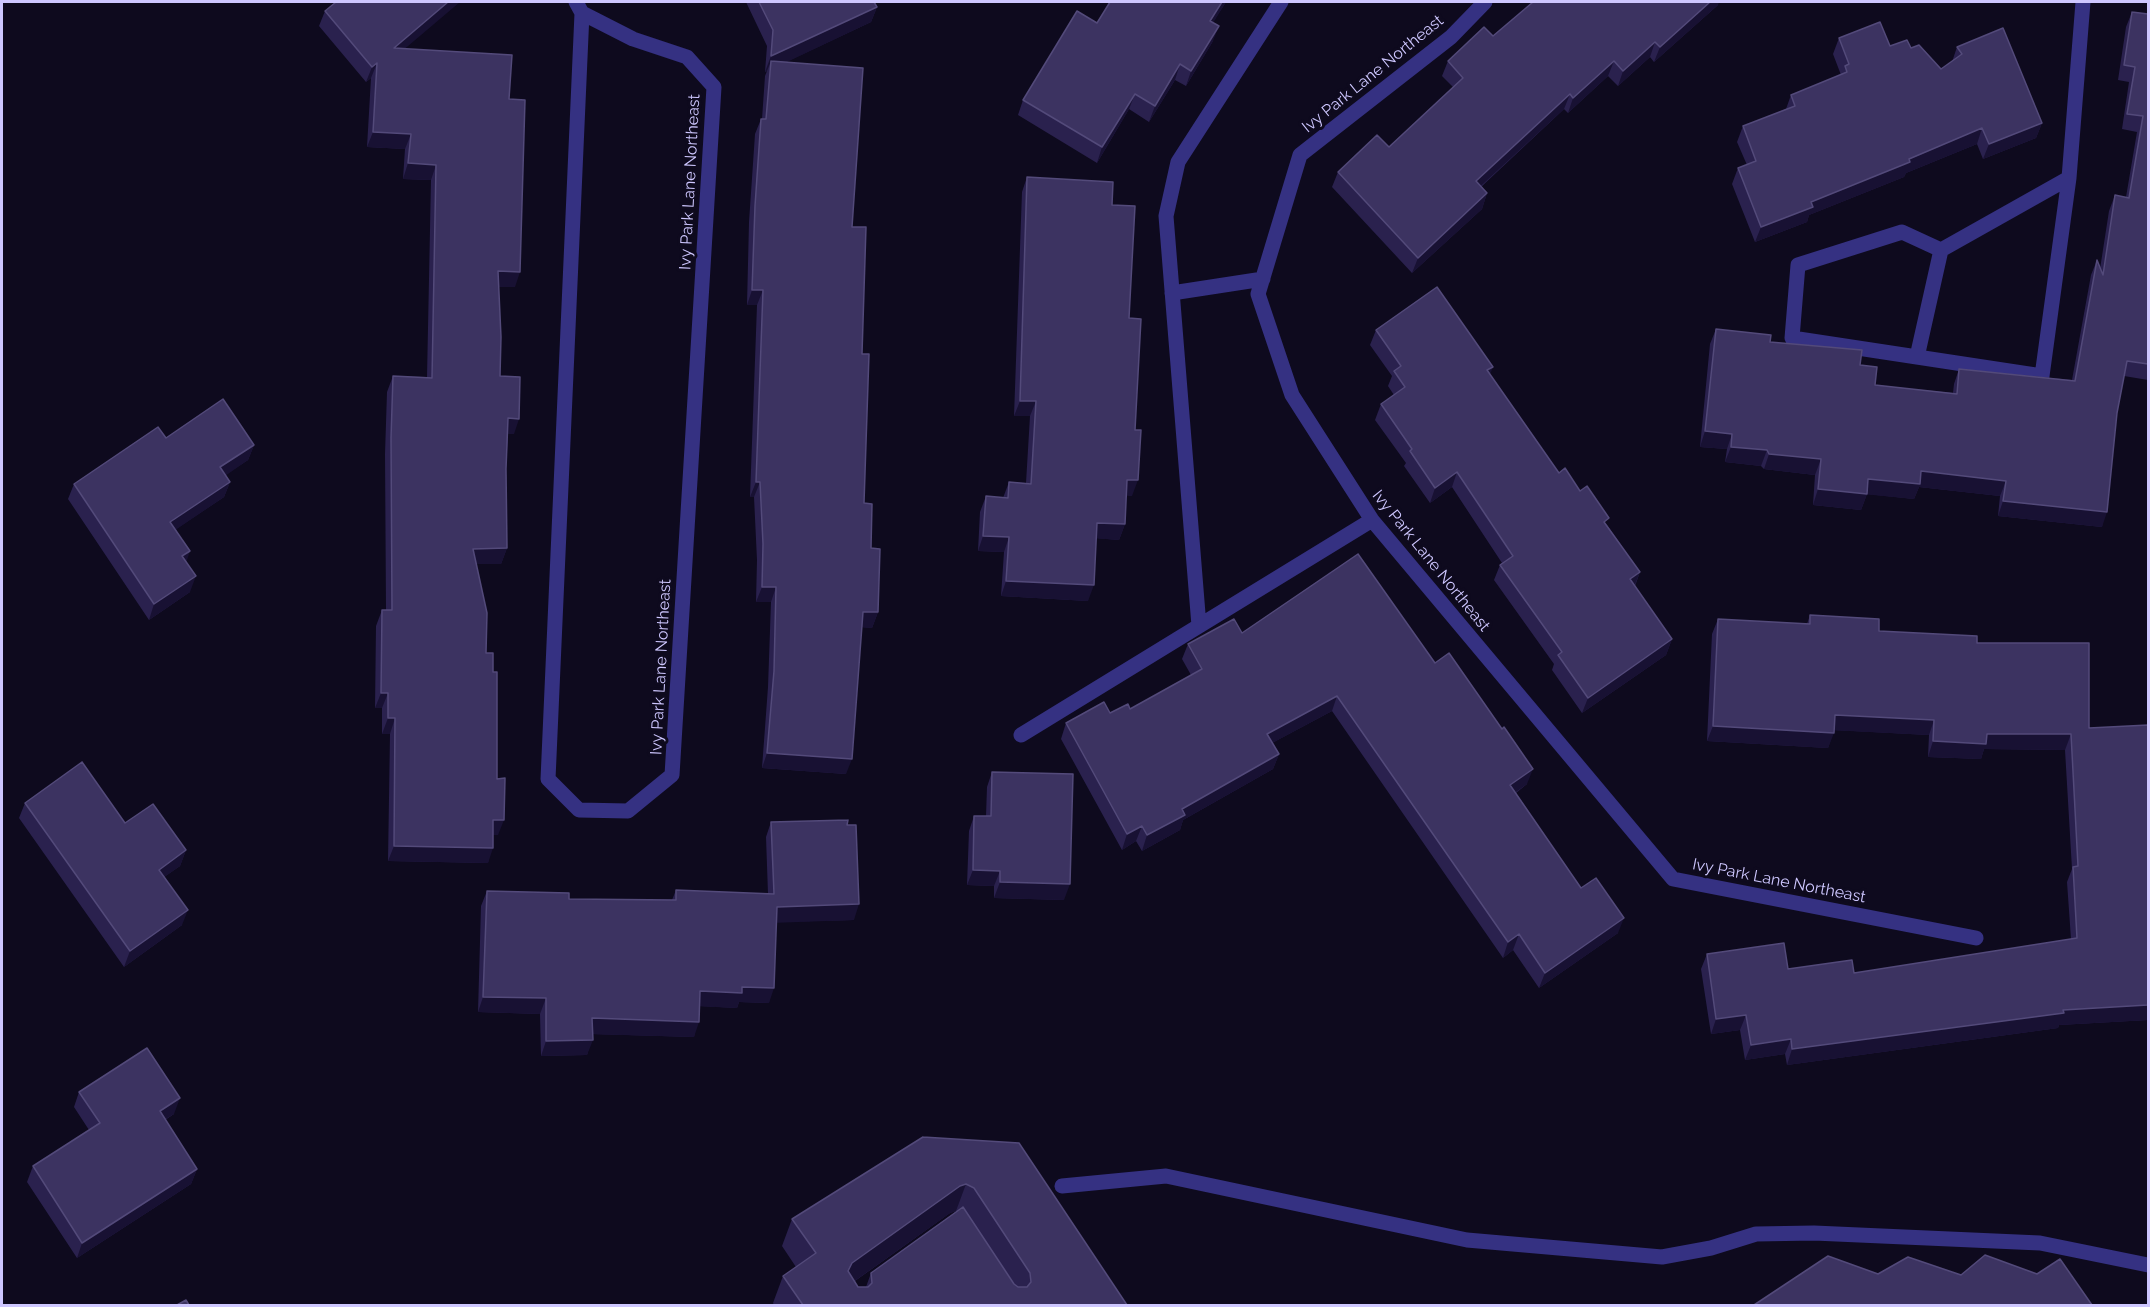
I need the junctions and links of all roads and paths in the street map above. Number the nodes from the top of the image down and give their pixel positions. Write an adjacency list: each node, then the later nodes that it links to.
1 (1281, 2): 8 (street)
2 (1485, 2): 7 (street, Ivy Park Lane Northeast)
3 (2083, 2): 5 (street)
4 (579, 7): 4 (street, Ivy Park Lane Northeast)
5 (2068, 178): 6 (street); 9 (street)
6 (1941, 250): 9 (street); 9 (street)
7 (1263, 279): 8 (street); 10 (street, Ivy Park Lane Northeast)
8 (1172, 293): 11 (street)
9 (1917, 357)
10 (1372, 520): 11 (street); 13 (street, Ivy Park Lane Northeast)
11 (1199, 626): 12 (street)
12 (1021, 735)
13 (1976, 938)
14 (1062, 1186): 15 (street)
15 (2148, 1265)

